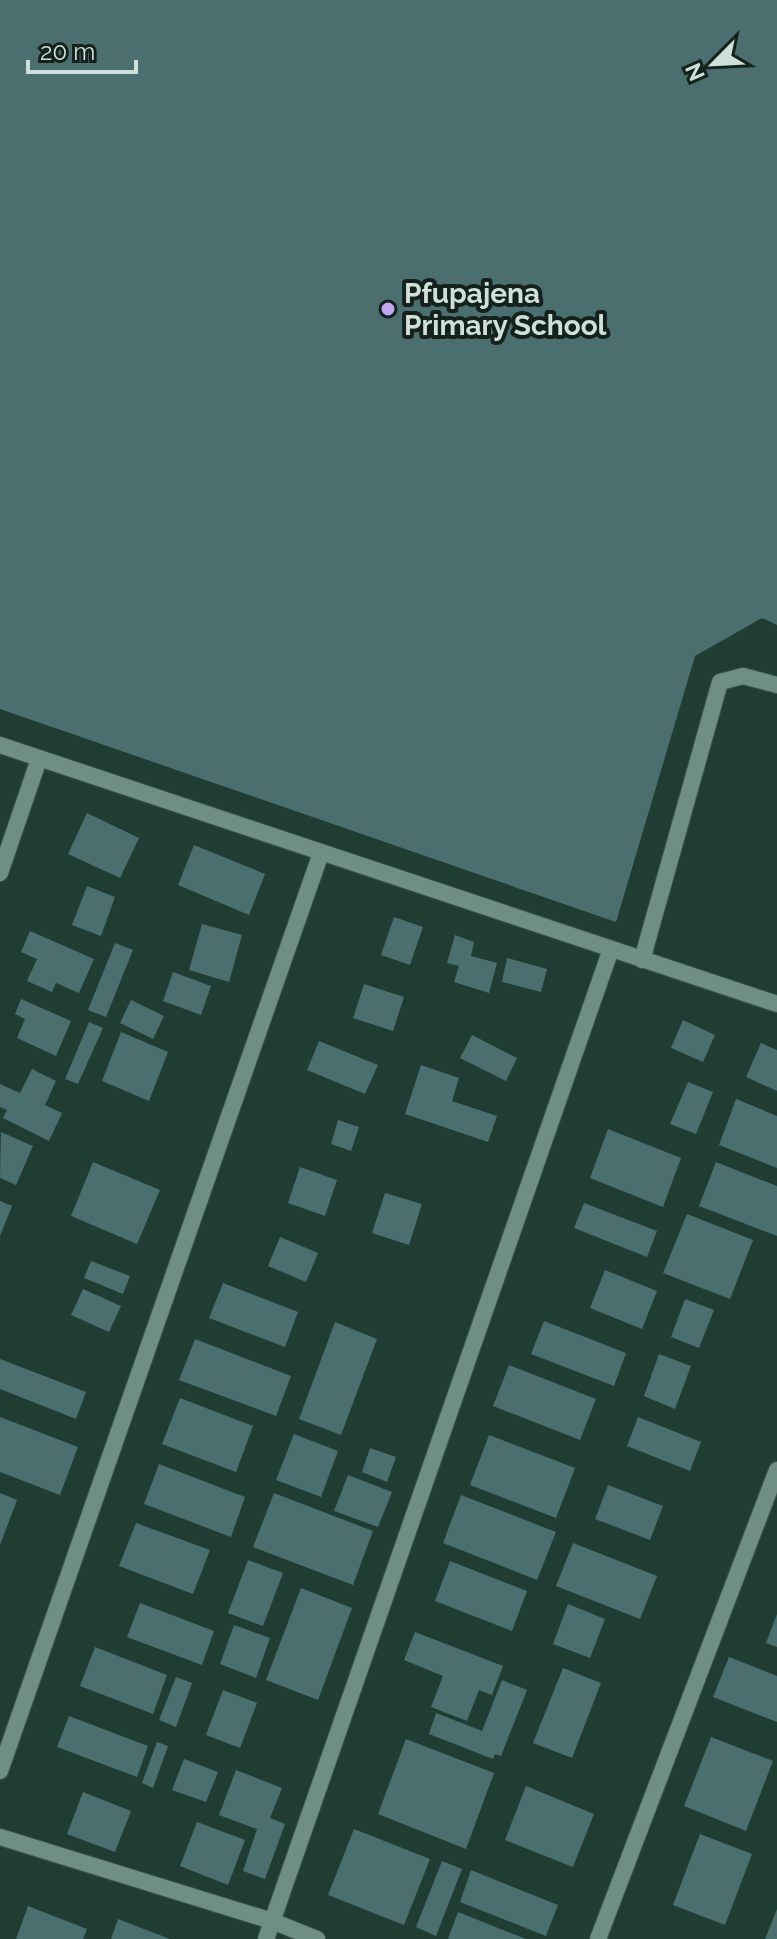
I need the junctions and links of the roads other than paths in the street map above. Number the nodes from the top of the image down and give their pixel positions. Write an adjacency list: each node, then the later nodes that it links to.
1 (777, 685): 7 (street)
2 (0, 745): 3 (street)
3 (39, 759): 4 (street); 5 (street)
4 (321, 853): 6 (street); 10 (street)
5 (0, 873)
6 (611, 949): 7 (street); 12 (street)
7 (642, 960): 8 (street)
8 (777, 1004)
9 (777, 1470): 15 (street)
10 (0, 1771)
11 (0, 1837): 12 (street)
12 (272, 1921): 13 (street); 14 (street)
13 (266, 1939)
14 (317, 1939)
15 (598, 1939)

